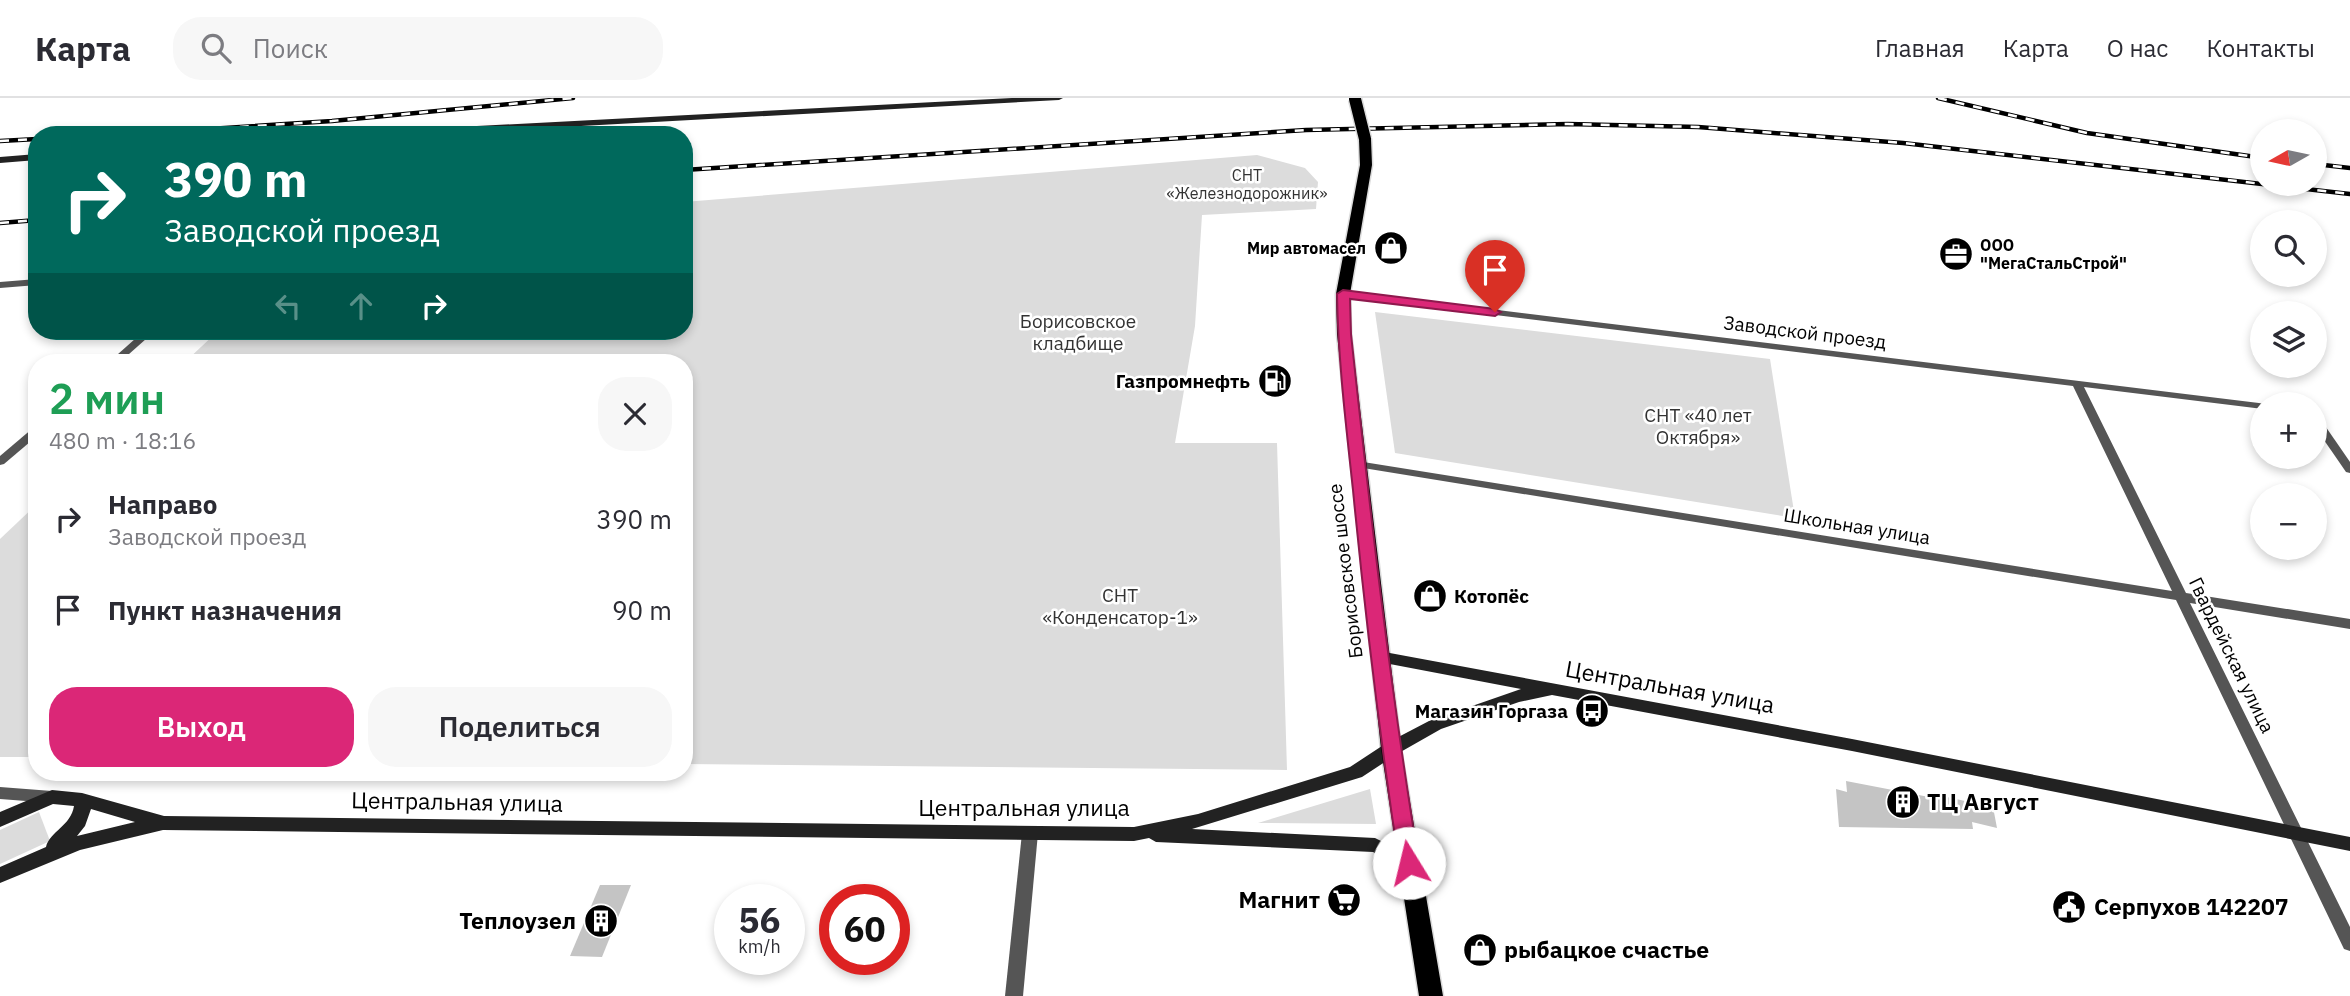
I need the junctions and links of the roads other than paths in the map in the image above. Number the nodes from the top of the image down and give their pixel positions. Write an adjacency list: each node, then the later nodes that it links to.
1 (1059, 98): 3 (street)
2 (1355, 99): 8 (main road, Борисовское шоссе, bridge)
3 (532, 126)
4 (28, 158): 5 (street)
5 (0, 160)
6 (28, 283): 7 (street)
7 (0, 285)
8 (1343, 294): 11 (street, Заводской проезд); 16 (main road, Борисовское шоссе)
9 (140, 340): 10 (street)
10 (123, 354)
11 (2077, 383): 12 (street, Заводской проезд); 18 (street, Гвардейская улица)
12 (2250, 404)
13 (2327, 436): 17 (street)
14 (28, 438): 15 (street)
15 (0, 463)
16 (1357, 464): 18 (street, Школьная улица); 20 (main road, Борисовское шоссе)
17 (2350, 470)
18 (2183, 598): 19 (street, Школьная улица); 30 (street, Гвардейская улица)
19 (2350, 624)
20 (1379, 657): 21 (street); 22 (main road, Борисовское шоссе)
21 (1553, 689): 22 (street, Центральная улица); 30 (street, Центральная улица)
22 (1391, 749): 29 (street, Центральная улица); 33 (main road, Борисовское шоссе)
23 (0, 793): 24 (street)
24 (52, 797): 25 (street); 26 (street)
25 (82, 800): 27 (street); 32 (street)
26 (0, 820)
27 (163, 822): 28 (street, Центральная улица); 32 (street, Центральная улица)
28 (1030, 833): 29 (street, Центральная улица); 36 (street)
29 (1134, 834): 33 (street)
30 (2298, 834): 31 (street, Центральная улица); 35 (street, Гвардейская улица)
31 (2350, 844)
32 (48, 852): 34 (street, Центральная улица)
33 (1409, 863): 37 (main road, Борисовское шоссе)
34 (0, 876)
35 (2350, 944)
36 (1014, 996)
37 (1431, 996)

